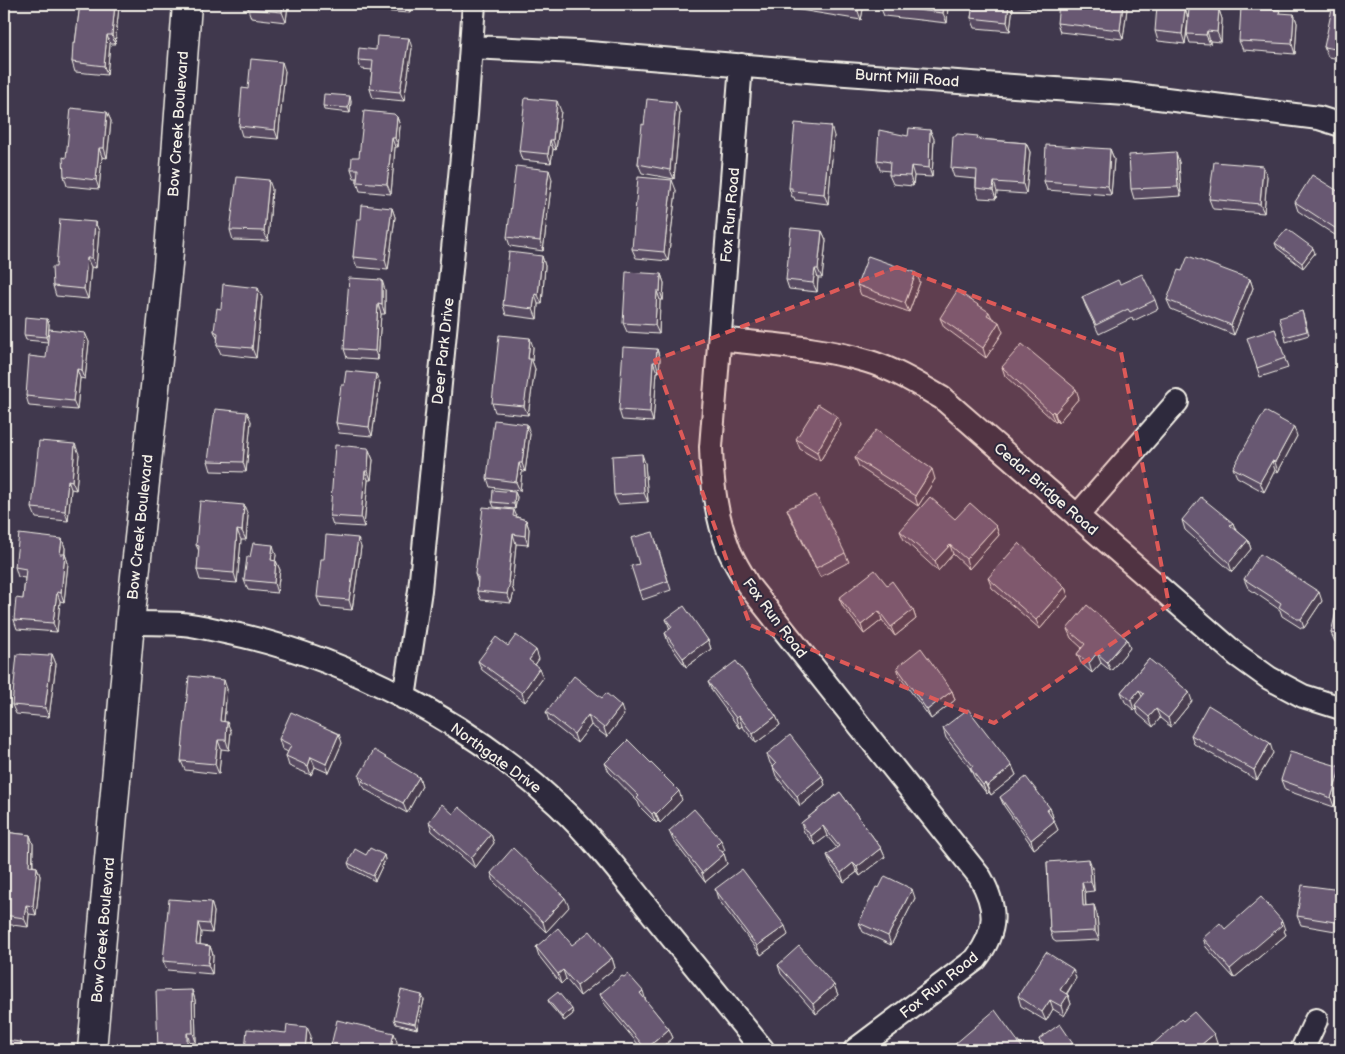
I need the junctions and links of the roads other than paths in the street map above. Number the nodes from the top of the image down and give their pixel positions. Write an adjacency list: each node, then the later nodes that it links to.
1 (187, 4): 9 (street, Bow Creek Boulevard)
2 (474, 4): 3 (street, Deer Park Drive)
3 (471, 47): 4 (street, Burnt Mill Road); 10 (street, Deer Park Drive)
4 (741, 65): 5 (street, Burnt Mill Road); 6 (street, Fox Run Road)
5 (1341, 125)
6 (720, 339): 8 (street, Cedar Bridge Road); 15 (street, Fox Run Road)
7 (1177, 402): 8 (street)
8 (1077, 516): 11 (street, Cedar Bridge Road)
9 (130, 623): 10 (street, Northgate Drive); 13 (street, Bow Creek Boulevard)
10 (404, 698): 14 (street, Northgate Drive)
11 (1341, 708)
12 (1316, 1020): 16 (street)
13 (92, 1050)
14 (763, 1050)
15 (855, 1050)
16 (1302, 1050)

